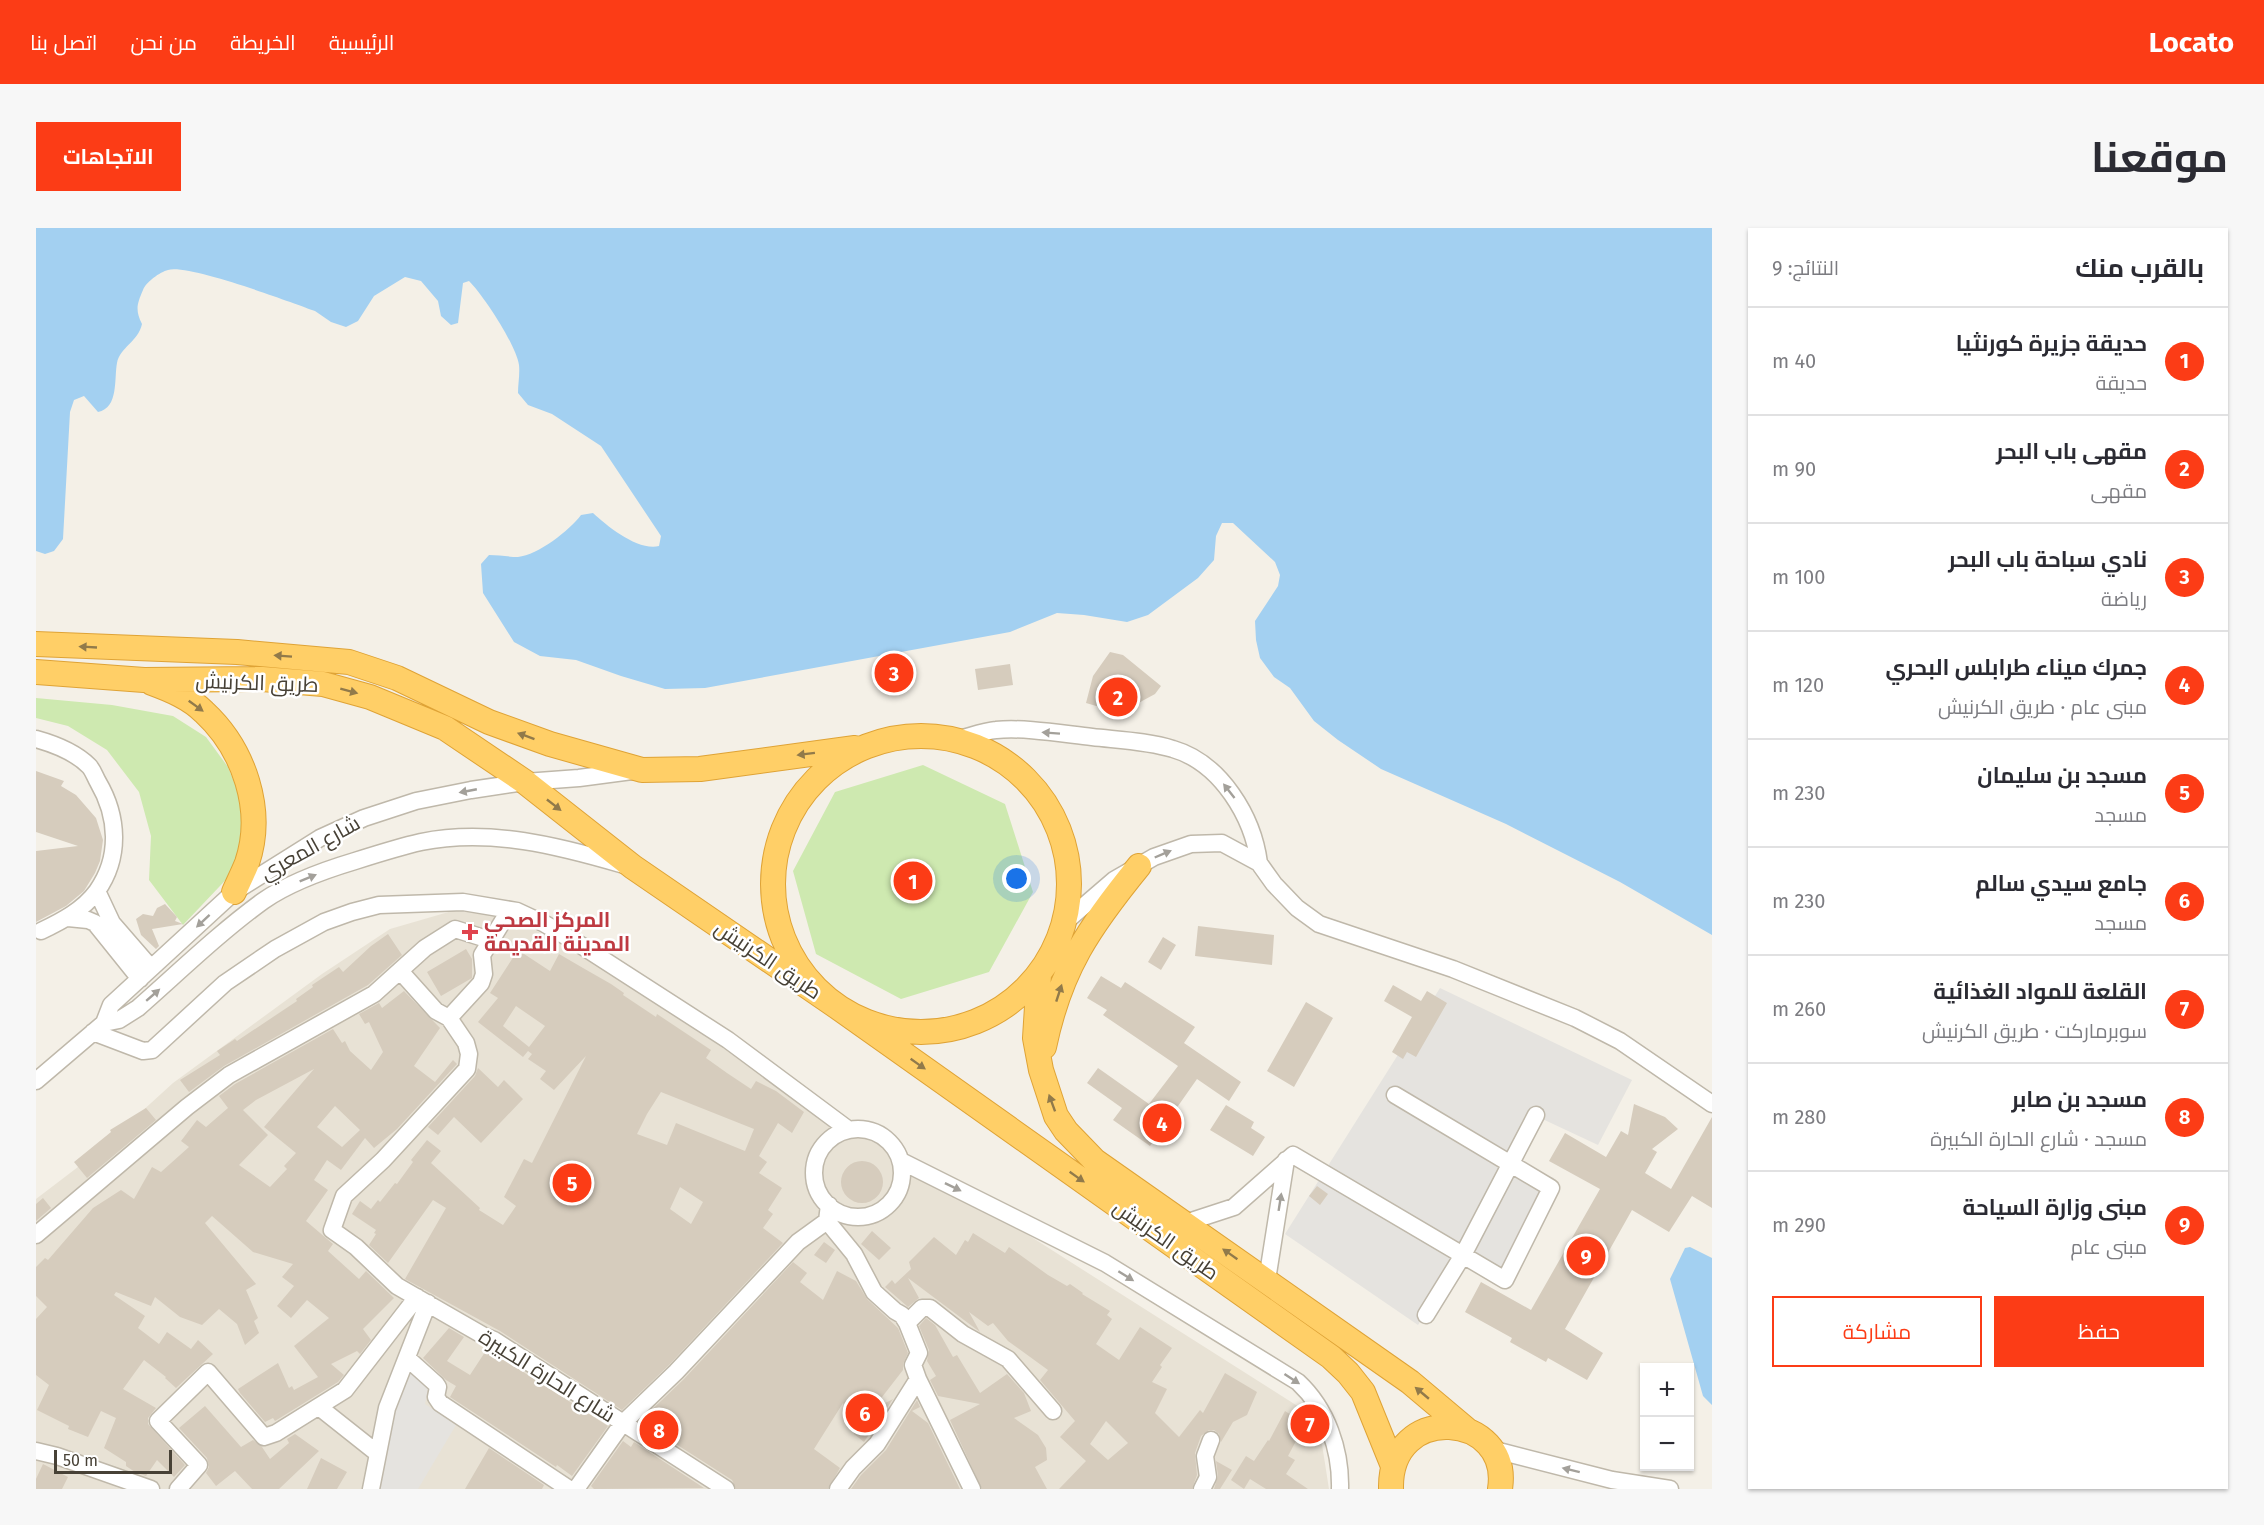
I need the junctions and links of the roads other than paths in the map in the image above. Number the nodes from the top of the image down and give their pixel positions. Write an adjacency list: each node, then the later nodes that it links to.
1 (36, 644): 7 (highway, طريق الكرنيش, one-way to 1)
2 (36, 672): 3 (highway, طريق الكرنيش)
3 (144, 680): 8 (highway, طريق الكرنيش, one-way to 8); 15 (highway, one-way to 15)
4 (36, 739): 14 (street)
5 (956, 740): 6 (highway); 9 (street, one-way to 5); 19 (highway)
6 (864, 747): 7 (highway, طريق الكرنيش, one-way to 7); 26 (highway)
7 (642, 770): 8 (street, شارع المعري)
8 (525, 782): 13 (highway, طريق الكرنيش, one-way to 13); 15 (street, شارع المعري, one-way to 15)
9 (1244, 812): 10 (street); 11 (street)
10 (1222, 843): 11 (street); 12 (street, one-way to 10)
11 (1258, 863): 32 (street)
12 (1138, 866): 19 (street); 29 (highway, one-way to 12)
13 (633, 867): 26 (highway, طريق الكرنيش); 28 (street, شارع المعري, one-way to 13)
14 (97, 891): 18 (street); 24 (street)
15 (234, 892): 24 (street, شارع المعري, one-way to 24)
16 (453, 902): 17 (street); 20 (street); 28 (street)
17 (509, 911): 22 (street); 34 (street)
18 (68, 918): 21 (street); 24 (street)
19 (1064, 923): 25 (highway)
20 (455, 929): 22 (street); 23 (street)
21 (41, 931)
22 (490, 940): 27 (street)
23 (401, 972): 27 (street); 40 (street)
24 (146, 973): 28 (street, شارع المعري)
25 (1039, 975): 26 (highway); 29 (highway, طريق الكرنيش)
26 (836, 1006): 56 (highway, طريق الكرنيش, one-way to 56)
27 (449, 1018): 43 (street, شارع الحارة الكبيرة)
28 (98, 1027): 30 (street, شارع المعري)
29 (1041, 1070): 39 (highway, طريق الكرنيش, one-way to 29)
30 (36, 1081)
31 (1395, 1095): 37 (street)
32 (1712, 1104)
33 (1536, 1115): 37 (street)
34 (849, 1130): 36 (street); 38 (street)
35 (1286, 1160): 39 (street); 41 (street); 42 (street, one-way to 35)
36 (901, 1161): 38 (street); 67 (street, one-way to 67)
37 (1510, 1164): 41 (street); 41 (street)
38 (828, 1213): 45 (street); 50 (street)
39 (1185, 1223): 42 (highway, طريق الكرنيش, one-way to 39)
40 (36, 1235)
41 (1463, 1255): 44 (street)
42 (1267, 1280): 51 (highway, طريق الكرنيش, one-way to 42)
43 (422, 1300): 46 (street); 48 (street); 50 (street, شارع الحارة الكبيرة)
44 (1426, 1315)
45 (907, 1323): 47 (street); 49 (street)
46 (406, 1358): 55 (street); 61 (street)
47 (918, 1379): 64 (street); 65 (street)
48 (319, 1407): 55 (street); 59 (street)
49 (1053, 1411)
50 (622, 1424): 62 (street); 63 (street, شارع الحارة الكبيرة)
51 (1467, 1430): 53 (highway, طريق الكرنيش); 56 (highway)
52 (1211, 1440): 66 (street)
53 (1491, 1449): 57 (street, one-way to 53); 68 (highway)
54 (36, 1451): 58 (street)
55 (377, 1454): 60 (street)
56 (1392, 1477)
57 (1612, 1485): 69 (street)
58 (151, 1489)
59 (178, 1489)
60 (371, 1489)
61 (569, 1489)
62 (576, 1489)
63 (726, 1489)
64 (838, 1489)
65 (972, 1489)
66 (1202, 1489)
67 (1340, 1489)
68 (1500, 1489)
69 (1670, 1489)

